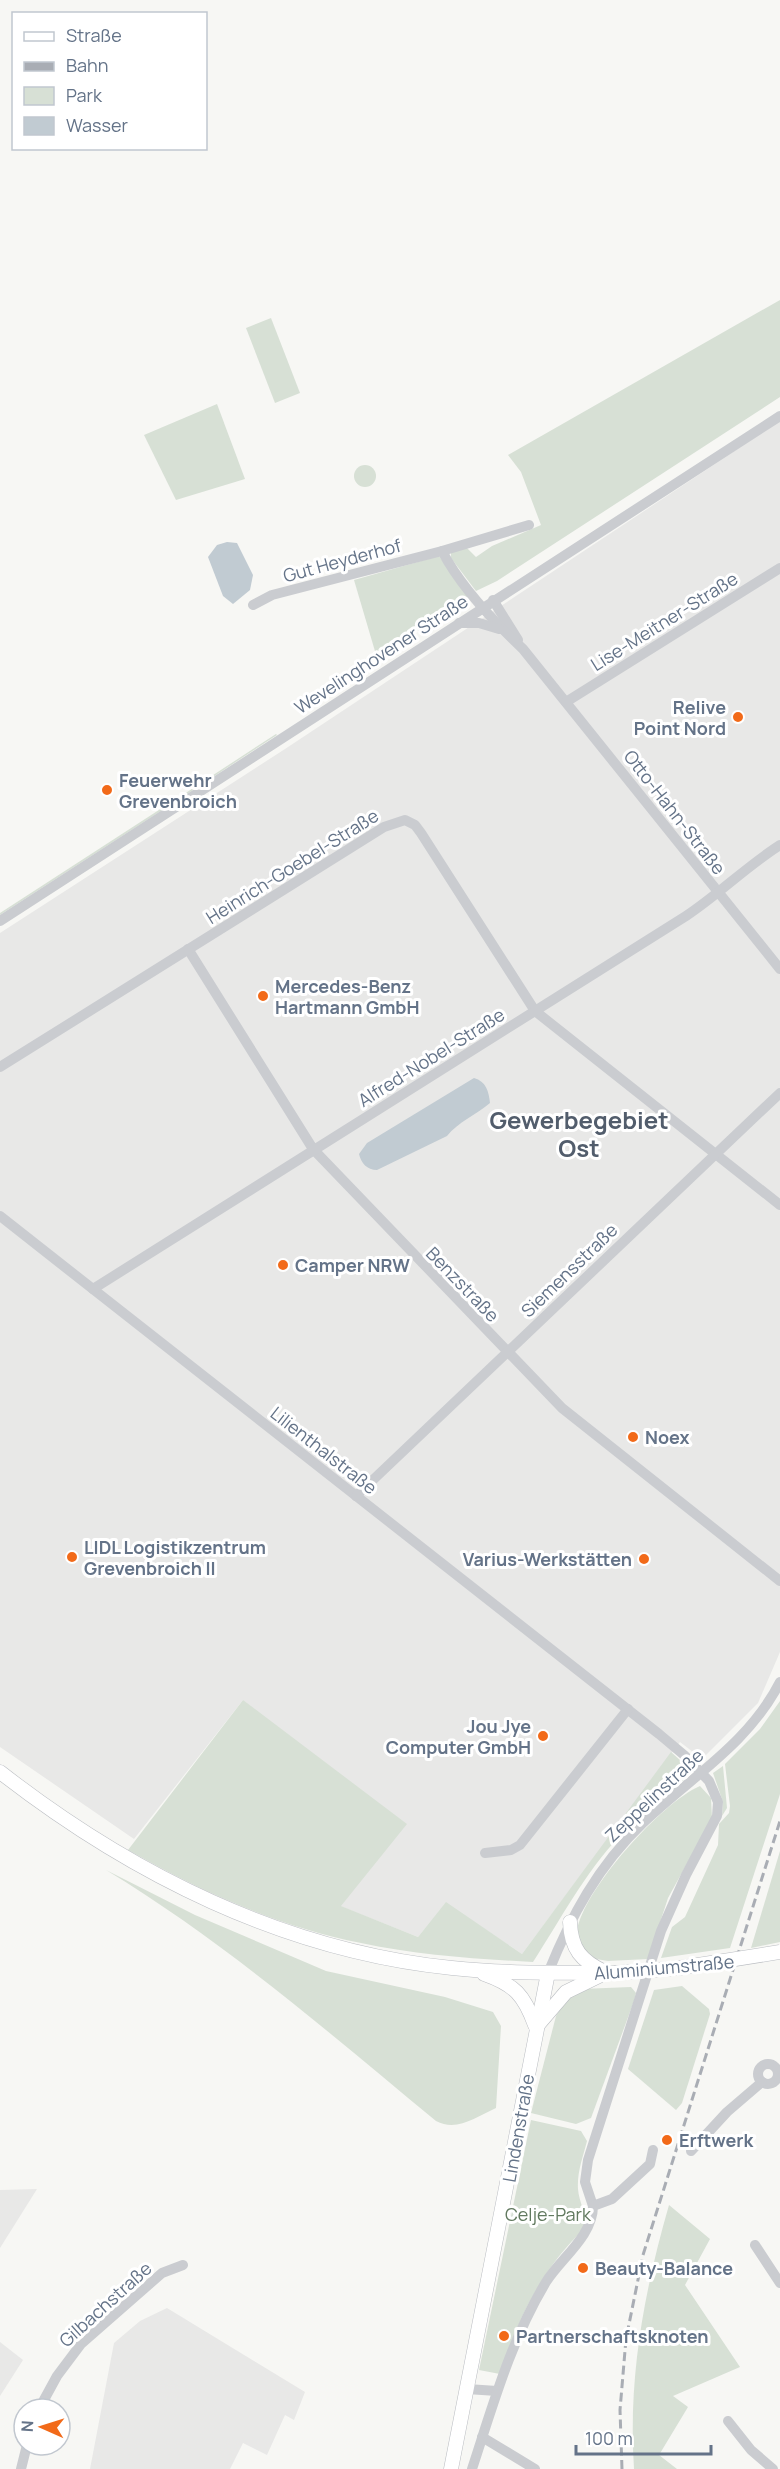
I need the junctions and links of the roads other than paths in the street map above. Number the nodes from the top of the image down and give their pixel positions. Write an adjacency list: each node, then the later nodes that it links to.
1 (780, 416): 5 (street, Wevelinghovener Straße)
2 (529, 525): 3 (street, Gut Heyderhof)
3 (442, 551): 6 (street, Gut Heyderhof); 7 (street)
4 (780, 568): 11 (street, Lise-Meitner-Straße)
5 (493, 600): 7 (street, Wevelinghovener Straße); 10 (street, Otto-Hahn-Straße)
6 (253, 605)
7 (483, 607): 8 (street, Wevelinghovener Straße); 9 (street, Otto-Hahn-Straße)
8 (459, 623): 9 (street, Otto-Hahn-Straße); 14 (street, Wevelinghovener Straße)
9 (502, 631): 10 (street, Otto-Hahn-Straße)
10 (523, 648): 11 (street, Otto-Hahn-Straße)
11 (566, 702): 13 (street, Otto-Hahn-Straße)
12 (780, 845): 13 (street, Alfred-Nobel-Straße)
13 (719, 894): 16 (street, Otto-Hahn-Straße); 17 (street, Alfred-Nobel-Straße)
14 (0, 921)
15 (188, 949): 17 (street, Heinrich-Goebel-Straße); 18 (street, Heinrich-Goebel-Straße); 20 (street, Benzstraße)
16 (780, 969)
17 (534, 1011): 20 (street, Alfred-Nobel-Straße); 21 (street)
18 (0, 1067)
19 (780, 1093): 21 (street, Siemensstraße)
20 (313, 1149): 24 (street, Alfred-Nobel-Straße); 25 (street, Benzstraße)
21 (715, 1154): 22 (street); 25 (street, Siemensstraße)
22 (780, 1205)
23 (0, 1216): 24 (street, Lilienthalstraße)
24 (93, 1289): 26 (street, Lilienthalstraße)
25 (506, 1352): 26 (street, Siemensstraße); 27 (street, Benzstraße)
26 (356, 1496): 29 (street, Lilienthalstraße)
27 (780, 1581)
28 (780, 1682): 31 (street, Zeppelinstraße)
29 (628, 1709): 31 (street, Lilienthalstraße); 32 (street)
30 (0, 1772): 35 (main road)
31 (702, 1773): 33 (street, Zeppelinstraße); 42 (street, Lilienthalstraße)
32 (485, 1853)
33 (570, 1922): 36 (street, Zeppelinstraße); 37 (main road)
34 (780, 1952): 37 (main road, Aluminiumstraße, bridge)
35 (471, 1970): 36 (main road, Aluminiumstraße); 38 (main road)
36 (548, 1973): 37 (main road, Aluminiumstraße); 38 (main road, Lindenstraße)
37 (611, 1973): 38 (main road)
38 (536, 2027): 46 (main road, Lindenstraße)
39 (778, 2069): 41 (street)
40 (653, 2150): 42 (street)
41 (691, 2151)
42 (592, 2206): 47 (street)
43 (755, 2245): 45 (street)
44 (183, 2265): 48 (street, Gilbachstraße)
45 (780, 2283)
46 (467, 2389): 47 (street); 51 (main road, Lindenstraße)
47 (497, 2391): 50 (street)
48 (46, 2397)
49 (728, 2421): 54 (street)
50 (482, 2437): 52 (street); 53 (street)
51 (451, 2469)
52 (472, 2469)
53 (535, 2469)
54 (773, 2469)

